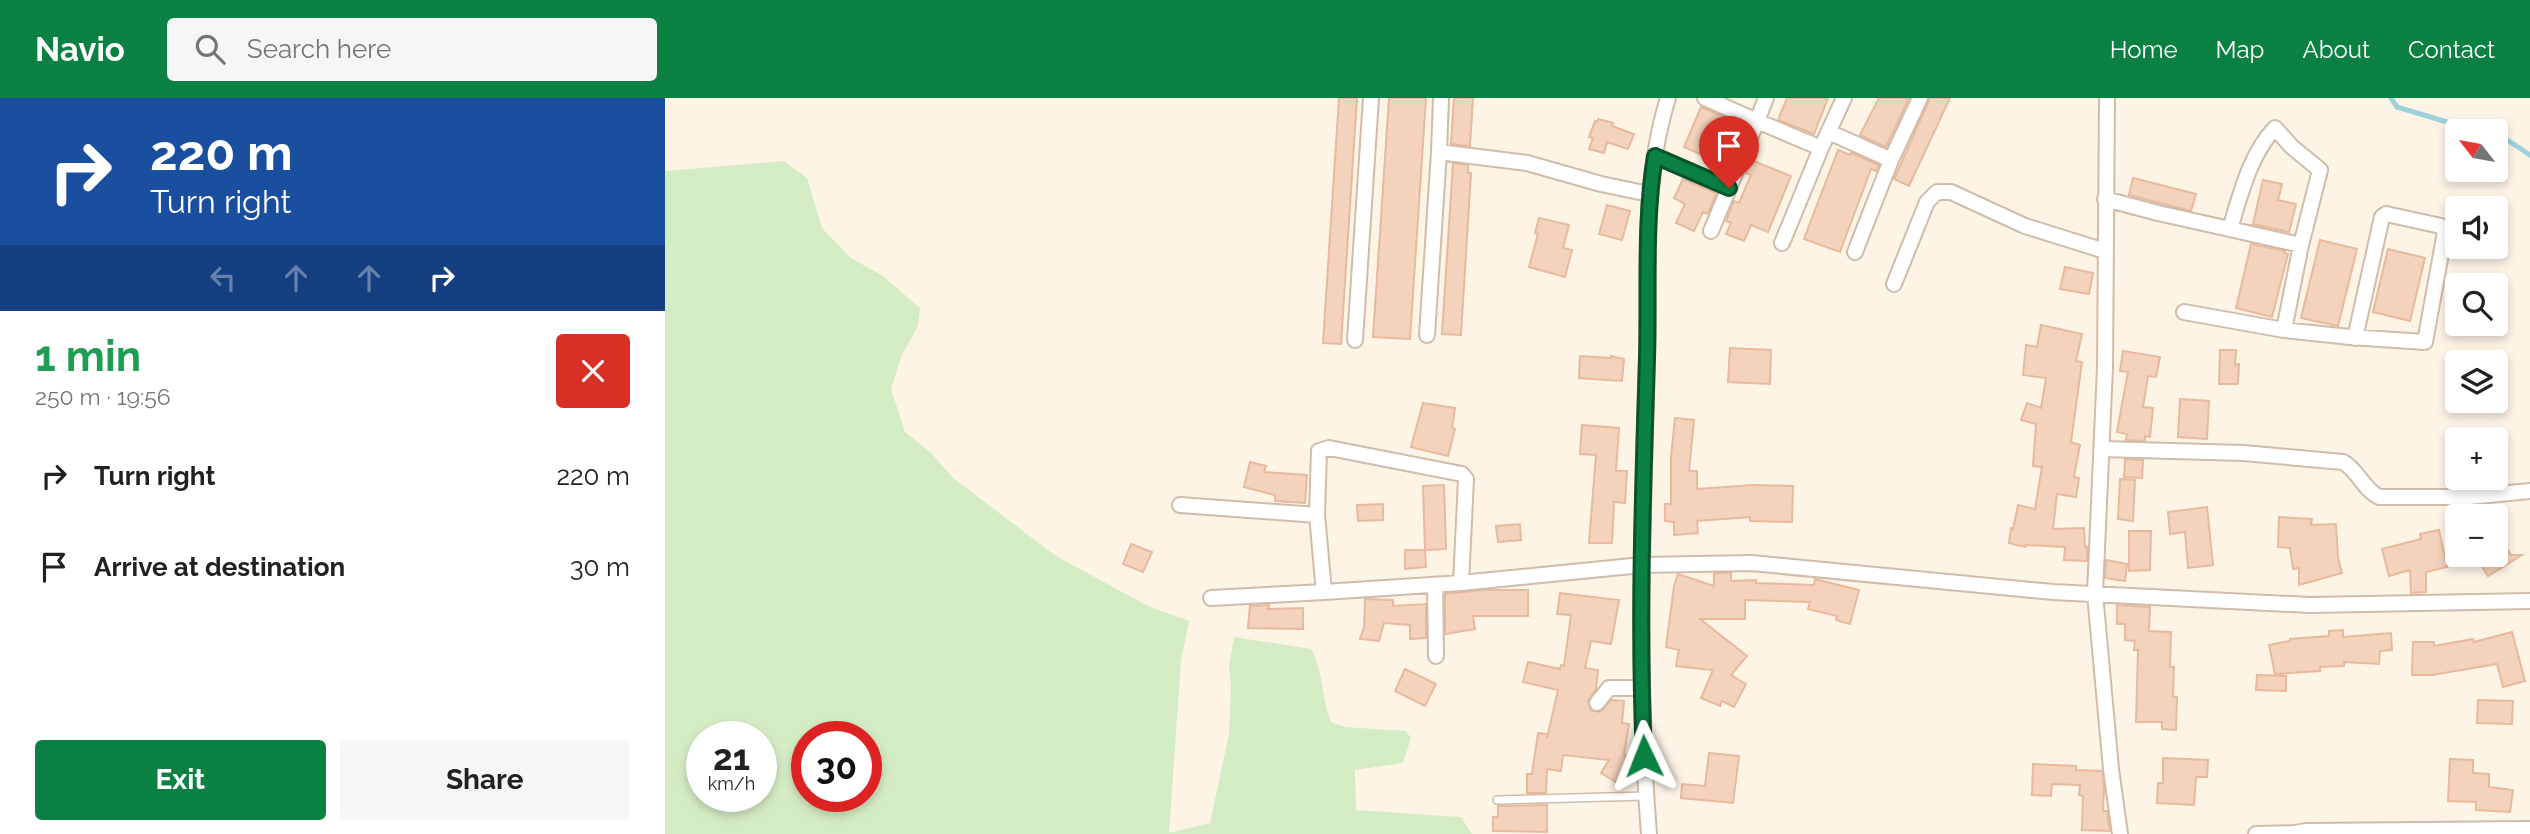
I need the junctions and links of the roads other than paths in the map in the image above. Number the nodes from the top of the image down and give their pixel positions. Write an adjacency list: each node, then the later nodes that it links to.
1 (1371, 98): 29 (street)
2 (1441, 98): 12 (street)
3 (1668, 98): 13 (street)
4 (1705, 98): 9 (street)
5 (1766, 98): 9 (street)
6 (1844, 98): 10 (street)
7 (1920, 98): 14 (street)
8 (2107, 98): 17 (street)
9 (1757, 121): 11 (street); 15 (street)
10 (1829, 132): 11 (street); 14 (street)
11 (1821, 148): 20 (street)
12 (1439, 152): 16 (street); 27 (street)
13 (1655, 156): 15 (street); 16 (street)
14 (1891, 160): 23 (street)
15 (1729, 188): 19 (street)
16 (1649, 194): 34 (street)
17 (2105, 199): 18 (street); 22 (street)
18 (2230, 229): 21 (street); 21 (street)
19 (1711, 231)
20 (1782, 243)
21 (2301, 245): 26 (street)
22 (2105, 251): 24 (street); 30 (street)
23 (1855, 252)
24 (1894, 284)
25 (2184, 312): 26 (street)
26 (2284, 330): 28 (street)
27 (1427, 335)
28 (2355, 338): 28 (street)
29 (1355, 340)
30 (2102, 449): 31 (street); 38 (street)
31 (2530, 491)
32 (1180, 505): 33 (street)
33 (1317, 515): 35 (street); 37 (street)
34 (1642, 565): 35 (street); 38 (street); 42 (street)
35 (1461, 583): 36 (street)
36 (1435, 585): 37 (street); 41 (street)
37 (1324, 592): 39 (street)
38 (2095, 594): 40 (street); 48 (street)
39 (1211, 598)
40 (2530, 601)
41 (1436, 656)
42 (1641, 688): 43 (street); 44 (street)
43 (1597, 703)
44 (1646, 796): 45 (lane); 47 (street)
45 (1497, 800)
46 (2530, 829): 49 (street)
47 (1649, 834)
48 (2120, 834)
49 (2256, 834)

